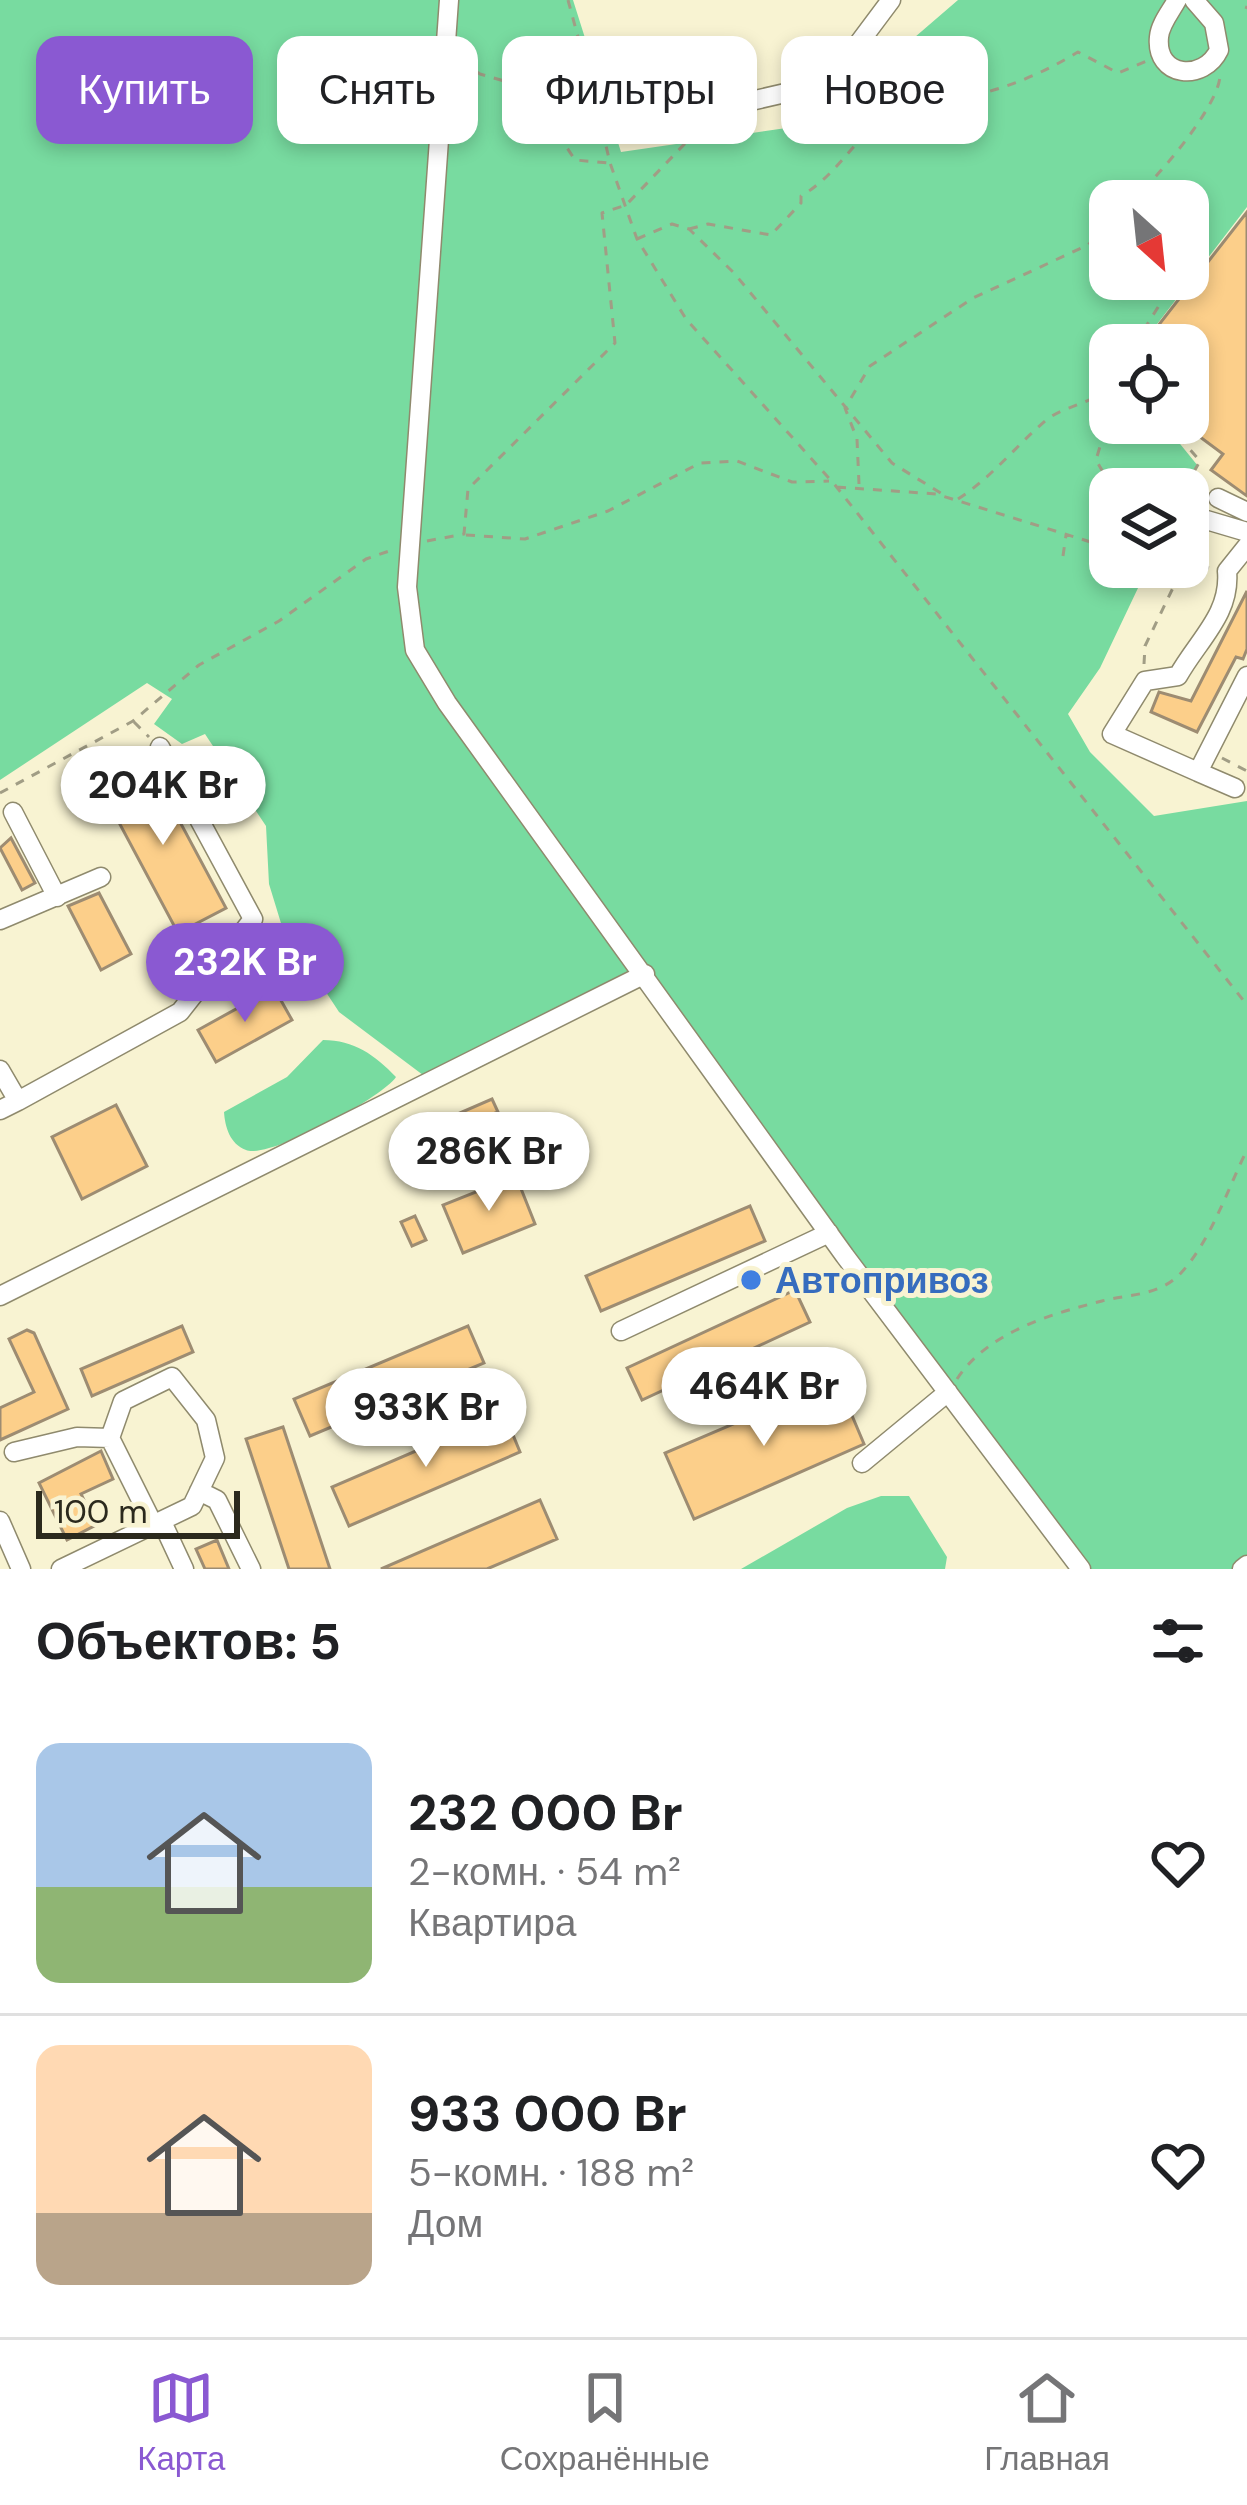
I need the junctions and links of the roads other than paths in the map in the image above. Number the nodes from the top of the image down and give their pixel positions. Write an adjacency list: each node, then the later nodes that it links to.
1 (449, 0): 19 (street)
2 (891, 0): 5 (street)
3 (1177, 0): 4 (street)
4 (1194, 0)
5 (757, 98)
6 (1218, 499): 7 (street)
7 (1247, 512)
8 (1209, 521): 9 (street)
9 (1247, 532)
10 (1247, 546): 13 (street)
11 (1247, 676): 13 (street)
12 (160, 747): 21 (street)
13 (1198, 772): 14 (street)
14 (1235, 788)
15 (13, 812): 17 (street)
16 (100, 877): 17 (street)
17 (57, 897): 18 (street)
18 (0, 920)
19 (645, 974): 22 (street); 23 (street)
20 (0, 1070): 21 (street)
21 (9, 1106)
22 (829, 1233): 24 (street); 25 (street)
23 (0, 1296)
24 (621, 1331)
25 (948, 1392): 28 (street); 36 (street)
26 (110, 1438): 27 (street); 29 (street); 31 (street)
27 (14, 1452)
28 (862, 1463)
29 (199, 1491): 31 (street); 35 (street)
30 (0, 1521): 32 (street)
31 (159, 1526): 33 (street); 34 (street)
32 (21, 1569)
33 (61, 1569)
34 (184, 1569)
35 (251, 1569)
36 (1081, 1569)

